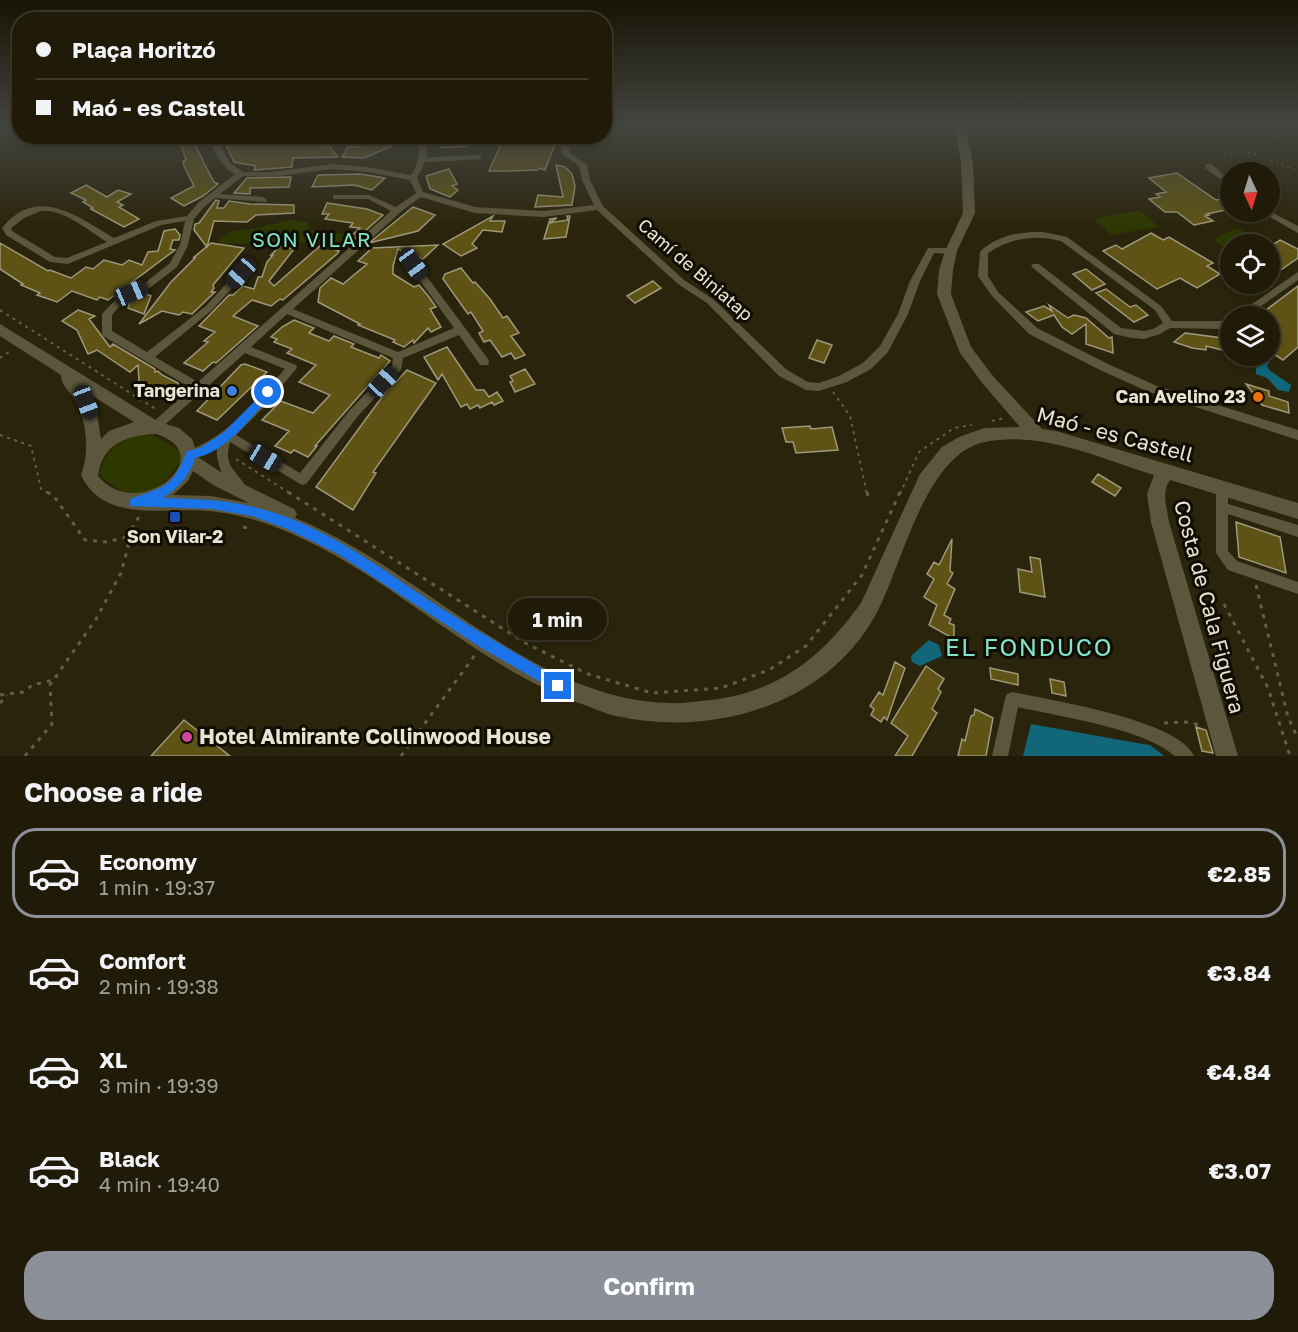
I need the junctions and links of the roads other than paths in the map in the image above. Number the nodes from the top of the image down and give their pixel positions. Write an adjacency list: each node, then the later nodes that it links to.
1 (223, 159): 7 (street)
2 (436, 159): 5 (lane)
3 (574, 159): 14 (street, Camí de Biniatap)
4 (966, 159): 20 (main road)
5 (423, 160): 9 (street)
6 (1212, 169): 8 (street)
7 (241, 174): 9 (street); 11 (street)
8 (1220, 176)
9 (412, 178): 10 (street)
10 (420, 194): 14 (street); 15 (street)
11 (215, 196): 13 (street); 16 (street)
12 (336, 197): 15 (street)
13 (263, 200)
14 (599, 207): 20 (street, Camí de Biniatap)
15 (397, 211): 26 (street)
16 (190, 218): 19 (street); 33 (street)
17 (1280, 220): 18 (street)
18 (1298, 230)
19 (112, 241): 19 (street)
20 (951, 251): 38 (main road)
21 (413, 264): 30 (street)
22 (1036, 266): 27 (street)
23 (241, 273): 33 (street)
24 (1298, 275): 25 (street)
25 (1255, 306)
26 (287, 310): 31 (street); 32 (street)
27 (1168, 324): 28 (street); 40 (street)
28 (1220, 325)
29 (0, 328): 35 (main road)
30 (460, 330): 32 (street); 34 (street)
31 (244, 348): 36 (street); 39 (street)
32 (398, 356): 39 (street)
33 (148, 357): 36 (street)
34 (484, 362)
35 (60, 367): 37 (main road); 42 (main road)
36 (200, 388): 37 (street)
37 (159, 423): 41 (main road); 42 (main road)
38 (1030, 427): 43 (main road, Maó - es Castell); 50 (main road, Maó - es Castell)
39 (227, 435): 41 (street); 45 (street)
40 (1298, 435)
41 (191, 457): 45 (main road); 46 (main road)
42 (94, 458): 46 (main road)
43 (1167, 471): 44 (main road, Maó - es Castell); 54 (main road, Costa de Cala Figuera)
44 (1222, 488): 47 (street); 48 (main road, Maó - es Castell)
45 (246, 493): 50 (main road)
46 (141, 502): 50 (main road)
47 (1222, 507): 49 (street); 51 (street)
48 (1298, 512)
49 (1298, 531)
50 (342, 550)
51 (1298, 588)
52 (1000, 756): 53 (street)
53 (1186, 756)
54 (1227, 756)

